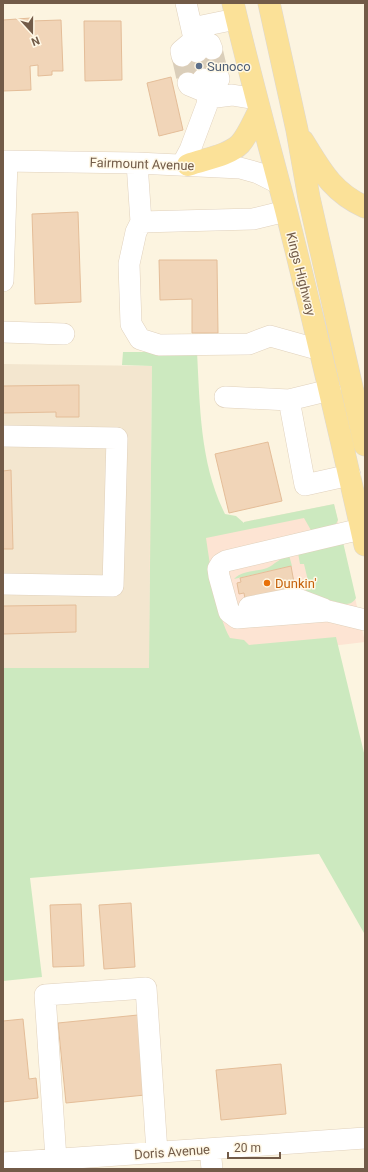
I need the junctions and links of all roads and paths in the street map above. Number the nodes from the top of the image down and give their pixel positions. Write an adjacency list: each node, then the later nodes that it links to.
1 (186, 3): 3 (street)
2 (269, 3): 5 (main road, Kings Highway)
3 (234, 11): 4 (main road, Kings Highway)
4 (257, 105): 8 (main road); 8 (street); 9 (main road, Kings Highway)
5 (296, 130): 10 (main road); 21 (main road, Kings Highway)
6 (5, 162): 7 (street, Fairmount Avenue); 13 (street)
7 (136, 164): 8 (street, Fairmount Avenue); 12 (street)
8 (185, 165): 9 (street, Fairmount Avenue)
9 (278, 183): 11 (main road, Kings Highway)
10 (365, 207)
11 (286, 212): 12 (street); 16 (main road, Kings Highway)
12 (141, 222): 16 (street)
13 (3, 281)
14 (3, 332): 15 (street)
15 (64, 334)
16 (320, 350): 17 (main road, Kings Highway)
17 (330, 390): 19 (street); 22 (main road, Kings Highway)
18 (225, 397): 19 (street)
19 (289, 400): 22 (street)
20 (3, 436): 24 (street)
21 (365, 445)
22 (350, 475): 23 (main road, Kings Highway)
23 (363, 537): 25 (street)
24 (3, 584)
25 (365, 620)
26 (365, 1138): 29 (street, Doris Avenue)
27 (157, 1152): 28 (street); 29 (street, Doris Avenue); 31 (street, Doris Avenue)
28 (56, 1159): 30 (street, Doris Avenue); 31 (street, Doris Avenue)
29 (211, 1159)
30 (3, 1163)
31 (95, 1163)

